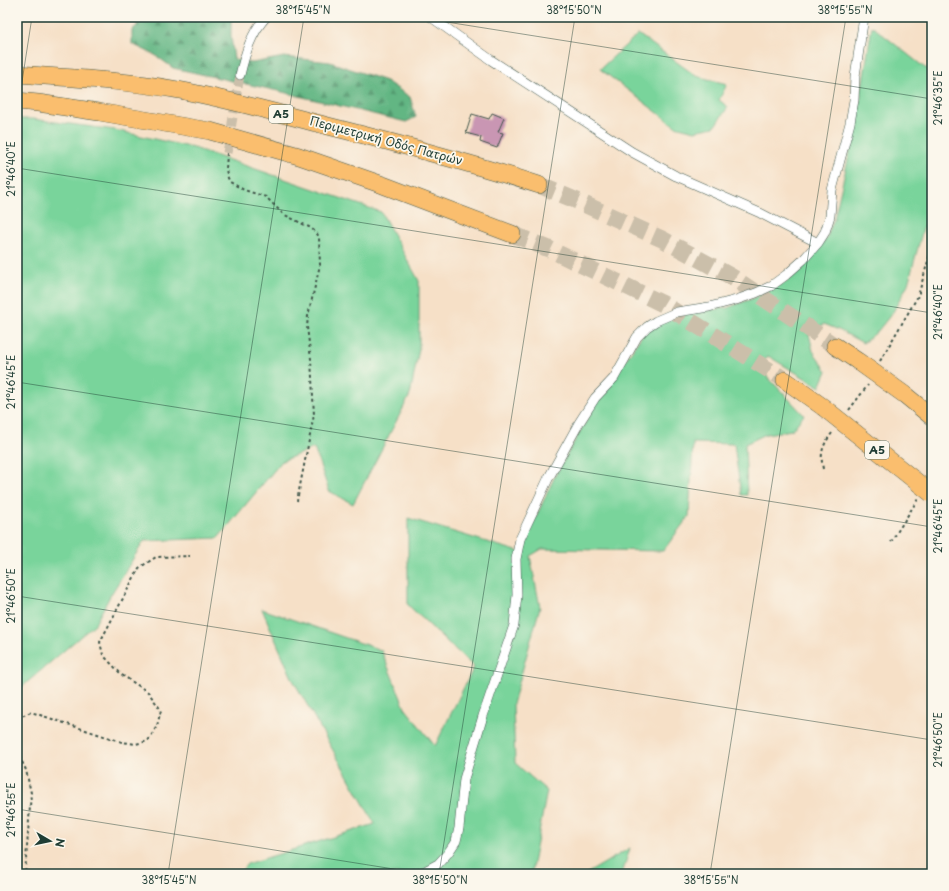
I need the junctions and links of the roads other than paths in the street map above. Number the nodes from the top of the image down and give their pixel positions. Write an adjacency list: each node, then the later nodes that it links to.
1 (266, 17): 5 (street)
2 (430, 17): 9 (street)
3 (864, 17): 9 (street)
4 (17, 74): 7 (highway, Περιμετρική Οδός Πατρών / Α5)
5 (240, 74)
6 (17, 101): 8 (highway)
7 (539, 185)
8 (512, 234)
9 (818, 243): 14 (street)
10 (835, 346): 12 (highway, bridge)
11 (785, 380): 13 (highway, Α5, bridge)
12 (932, 417)
13 (926, 495)
14 (412, 874)

